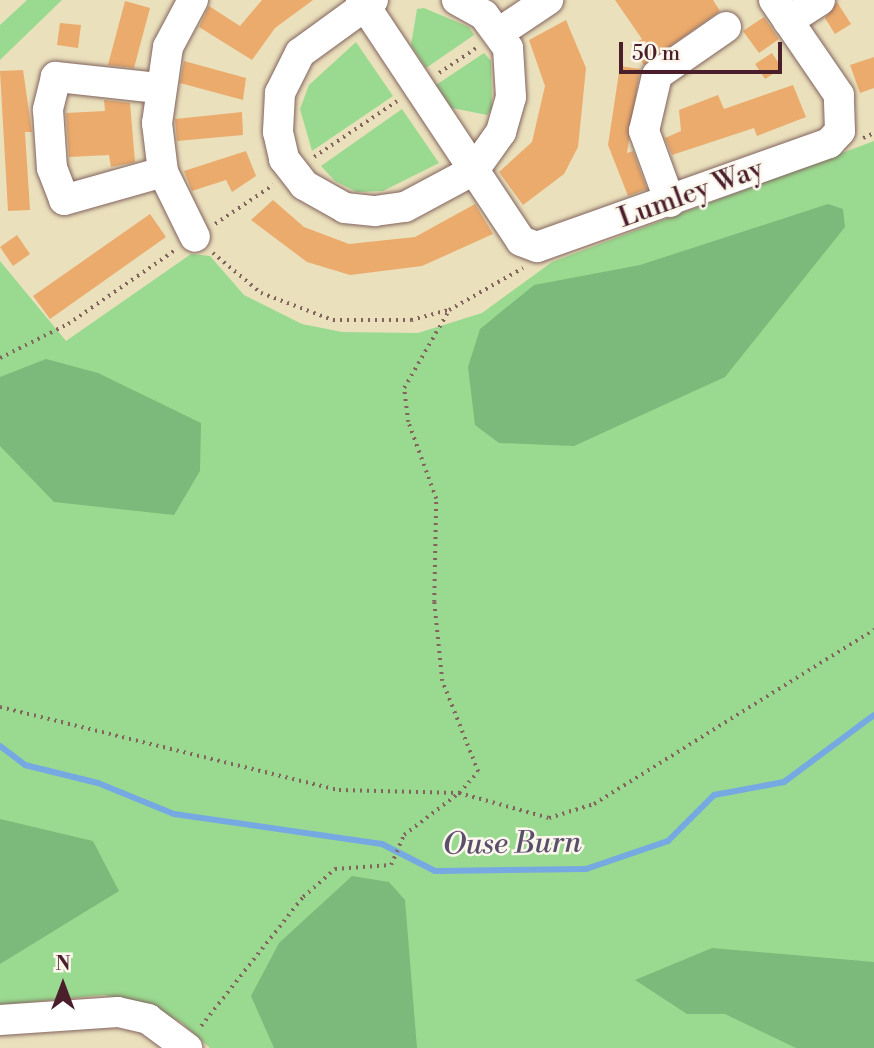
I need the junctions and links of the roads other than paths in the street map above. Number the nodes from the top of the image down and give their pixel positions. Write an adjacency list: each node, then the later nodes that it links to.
1 (193, 0): 9 (street)
2 (457, 0): 8 (street)
3 (548, 0): 8 (street)
4 (820, 0): 6 (street)
5 (366, 1): 10 (street); 10 (street)
6 (781, 10): 12 (street, Lumley Way)
7 (726, 27): 12 (street)
8 (500, 32): 10 (street)
9 (158, 88): 11 (street); 11 (street)
10 (474, 170): 12 (street, Lumley Way)
11 (163, 172): 13 (street)
12 (670, 202)
13 (201, 240)
14 (0, 1020): 15 (street)
15 (192, 1043)

